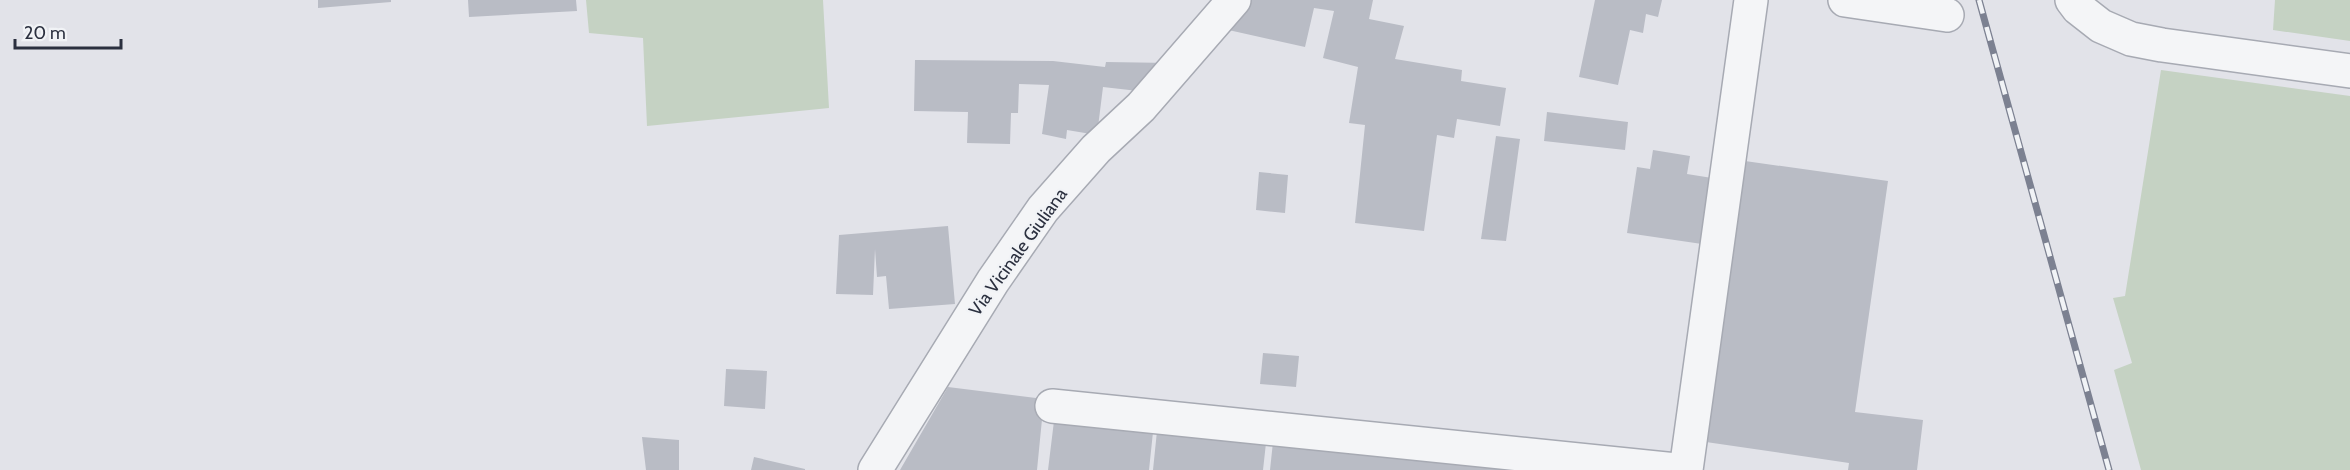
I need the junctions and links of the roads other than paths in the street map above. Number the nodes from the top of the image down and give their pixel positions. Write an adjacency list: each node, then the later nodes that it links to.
1 (1234, 0): 8 (street, Via Vicinale Giuliana)
2 (1751, 0): 10 (street)
3 (1845, 0): 5 (street)
4 (2072, 0): 6 (street)
5 (1947, 15)
6 (2350, 71)
7 (1052, 406): 9 (street)
8 (875, 470)
9 (1676, 470)
10 (1686, 470)

